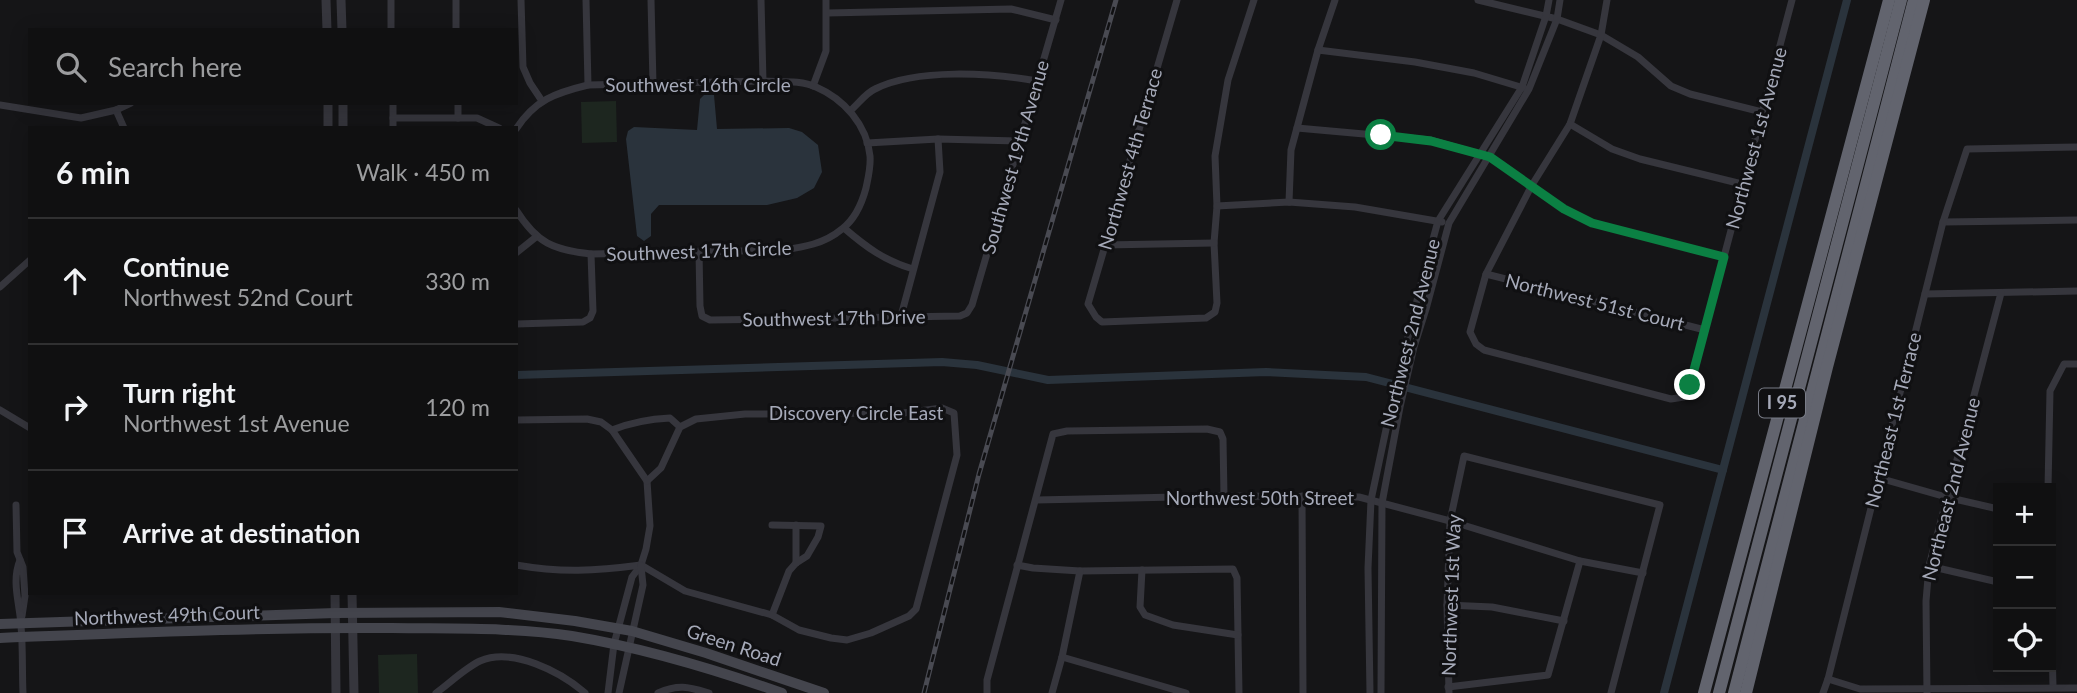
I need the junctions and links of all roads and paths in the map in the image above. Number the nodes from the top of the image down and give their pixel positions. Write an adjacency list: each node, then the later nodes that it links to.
1 (326, 0): 27 (street)
2 (341, 0): 28 (street)
3 (391, 0): 29 (street)
4 (456, 0): 30 (street)
5 (521, 0): 39 (street)
6 (586, 0): 36 (street)
7 (651, 0): 35 (street)
8 (761, 0): 33 (street)
9 (826, 0): 23 (street)
10 (1061, 0): 26 (street, Southwest 19th Avenue)
11 (1177, 0): 77 (street, Northwest 4th Terrace)
12 (1254, 0): 68 (street)
13 (1335, 0): 32 (street)
14 (1478, 0): 24 (street)
15 (1549, 0): 24 (street, Northwest 2nd Avenue)
16 (1560, 0): 25 (street, Northwest 2nd Avenue)
17 (1607, 0): 31 (street)
18 (1792, 0): 48 (street, Northwest 1st Avenue)
19 (1889, 0): 169 (highway, I 95)
20 (1901, 0): 170 (highway)
21 (1914, 0): 171 (highway)
22 (1924, 0): 172 (highway, I 95)
23 (827, 13): 26 (street); 37 (street)
24 (1546, 16): 25 (street); 38 (street, Northwest 2nd Avenue)
25 (1557, 19): 31 (street); 38 (street, Northwest 2nd Avenue)
26 (1056, 20): 34 (street, Southwest 19th Avenue)
27 (327, 28)
28 (341, 28)
29 (391, 28)
30 (456, 28)
31 (1601, 35): 48 (street); 51 (street)
32 (1318, 50): 38 (street); 58 (street)
33 (763, 81): 35 (street, Southwest 16th Circle); 37 (street, Southwest 16th Circle)
34 (1037, 81): 47 (street); 60 (street, Southwest 19th Avenue)
35 (653, 84): 36 (street, Southwest 16th Circle)
36 (588, 85): 39 (street, Southwest 16th Circle)
37 (813, 86): 47 (street, Southwest 16th Circle)
38 (1525, 88): 63 (street, Northwest 2nd Avenue); 64 (street, Northwest 2nd Avenue)
39 (542, 101): 57 (street, Southwest 16th Circle)
40 (0, 104): 46 (street)
41 (127, 105): 46 (street)
42 (328, 105): 53 (street)
43 (343, 105): 54 (street)
44 (393, 105): 49 (street)
45 (458, 105): 50 (street)
46 (116, 110): 52 (street)
47 (851, 110): 61 (street, Southwest 16th Circle)
48 (1762, 112): 65 (street, Northwest 1st Avenue)
49 (393, 118): 50 (street); 55 (street)
50 (458, 118): 56 (street)
51 (1570, 124): 65 (street); 66 (street)
52 (123, 126)
53 (328, 126)
54 (343, 126)
55 (393, 126)
56 (495, 126)
57 (518, 126)
58 (1297, 128): 63 (street); 67 (street)
59 (939, 139): 60 (street); 61 (street); 83 (street)
60 (1020, 141): 89 (street, Southwest 19th Avenue)
61 (867, 143): 74 (street)
62 (2077, 147): 72 (street, Northeast 1st Terrace)
63 (1478, 154): 64 (street); 71 (street, Northwest 2nd Avenue)
64 (1490, 157): 66 (street); 73 (street, Northwest 2nd Avenue)
65 (1742, 184): 81 (street, Northwest 1st Avenue)
66 (1532, 185): 81 (street); 84 (street)
67 (1289, 202): 68 (street); 71 (street)
68 (1217, 206): 76 (street)
69 (518, 213): 75 (street, Southwest 17th Circle)
70 (2077, 220): 72 (street)
71 (1438, 221): 73 (street); 106 (street, Northwest 2nd Avenue)
72 (1943, 222): 88 (street, Northeast 1st Terrace)
73 (1449, 223): 107 (street, Northwest 2nd Avenue)
74 (844, 228): 79 (street, Southwest 17th Circle); 83 (street)
75 (536, 237): 78 (street); 80 (street, Southwest 17th Circle)
76 (1214, 243): 77 (street); 77 (street, Northwest 4th Terrace)
77 (1104, 245)
78 (518, 251)
79 (699, 251): 80 (street, Southwest 17th Circle); 90 (street, Southwest 17th Drive)
80 (592, 254): 91 (street)
81 (1724, 257): 92 (street, Northwest 1st Avenue)
82 (28, 262): 85 (street)
83 (913, 268): 90 (street)
84 (1486, 274): 92 (street, Northwest 51st Court); 92 (street, Northwest 1st Avenue)
85 (0, 287)
86 (2077, 291): 87 (street)
87 (2001, 293): 88 (street); 104 (street, Northeast 2nd Avenue)
88 (1925, 294): 99 (street, Northeast 1st Terrace)
89 (967, 313): 90 (street, Southwest 17th Drive)
90 (901, 316)
91 (518, 324)
92 (1704, 330)
93 (2077, 364): 101 (street)
94 (0, 410): 96 (street)
95 (518, 420): 98 (street)
96 (28, 427)
97 (680, 427): 98 (street); 100 (street); 131 (street, Discovery Circle East)
98 (612, 430): 100 (street)
99 (1880, 478): 104 (street); 145 (street, Northeast 1st Terrace)
100 (647, 481): 118 (street)
101 (2048, 483)
102 (1224, 496): 103 (street, Northwest 50th Street); 105 (street, Northwest 50th Street); 105 (street)
103 (1302, 496): 106 (street, Northwest 50th Street); 165 (street)
104 (1946, 497): 109 (street); 120 (street, Northeast 2nd Avenue)
105 (1036, 500): 119 (street)
106 (1371, 500): 107 (street, Northwest 50th Street); 166 (street, Northwest 2nd Avenue)
107 (1382, 503): 110 (street, Northwest 50th Street); 167 (street, Northwest 2nd Avenue)
108 (16, 505): 113 (street)
109 (1993, 508)
110 (1450, 521): 115 (street, Northwest 50th Street); 123 (street, Northwest 1st Way); 127 (street, Northwest 1st Way)
111 (772, 525): 112 (street)
112 (796, 525): 116 (street); 116 (street)
113 (20, 560): 114 (street); 134 (street)
114 (28, 560)
115 (1580, 561): 123 (street, Northwest 50th Street); 132 (street)
116 (796, 563): 131 (street)
117 (518, 565): 118 (street)
118 (641, 565): 131 (street, Discovery Circle East); 137 (street); 138 (street)
119 (1017, 565): 122 (street); 161 (street)
120 (1929, 566): 124 (street); 149 (street, Northeast 2nd Avenue)
121 (1142, 570): 122 (street); 139 (street); 139 (street)
122 (1080, 571): 144 (street)
123 (1643, 573): 168 (street)
124 (1993, 581)
125 (335, 595): 129 (street)
126 (352, 595): 130 (street)
127 (1447, 605): 132 (street); 148 (street, Northwest 1st Way)
128 (2051, 609): 146 (street)
129 (335, 613): 130 (main road, Northwest 49th Court); 134 (main road, Northwest 49th Court); 135 (street)
130 (352, 613): 136 (street); 137 (main road, Green Road)
131 (772, 615)
132 (1564, 621): 148 (street)
133 (0, 624): 134 (main road, Northwest 49th Court)
134 (21, 624): 140 (street)
135 (335, 627): 136 (main road, Northwest 49th Court); 140 (main road, Northwest 49th Court); 151 (street)
136 (352, 628): 142 (main road, Green Road); 152 (street)
137 (620, 629): 138 (main road, Green Road); 142 (street)
138 (632, 631): 143 (street); 160 (main road, Green Road)
139 (1238, 635): 164 (street)
140 (22, 637): 141 (main road, Northwest 49th Court); 150 (street)
141 (0, 638)
142 (614, 644): 143 (main road, Green Road); 155 (street)
143 (628, 647): 156 (street); 159 (main road, Green Road)
144 (1062, 657): 162 (street); 163 (street)
145 (1828, 679): 149 (street); 173 (street, Northeast 1st Terrace)
146 (2053, 687): 147 (street); 149 (street)
147 (2077, 688)
148 (1449, 690)
149 (1925, 692)
150 (23, 693)
151 (336, 693)
152 (354, 693)
153 (436, 693): 154 (street)
154 (585, 693)
155 (606, 693)
156 (619, 693)
157 (658, 693): 158 (street)
158 (709, 693)
159 (782, 693)
160 (824, 693)
161 (987, 693)
162 (1052, 693)
163 (1186, 693)
164 (1239, 693)
165 (1303, 693)
166 (1370, 693)
167 (1381, 693)
168 (1611, 693)
169 (1704, 693)
170 (1719, 693)
171 (1734, 693)
172 (1746, 693)
173 (1823, 693)

